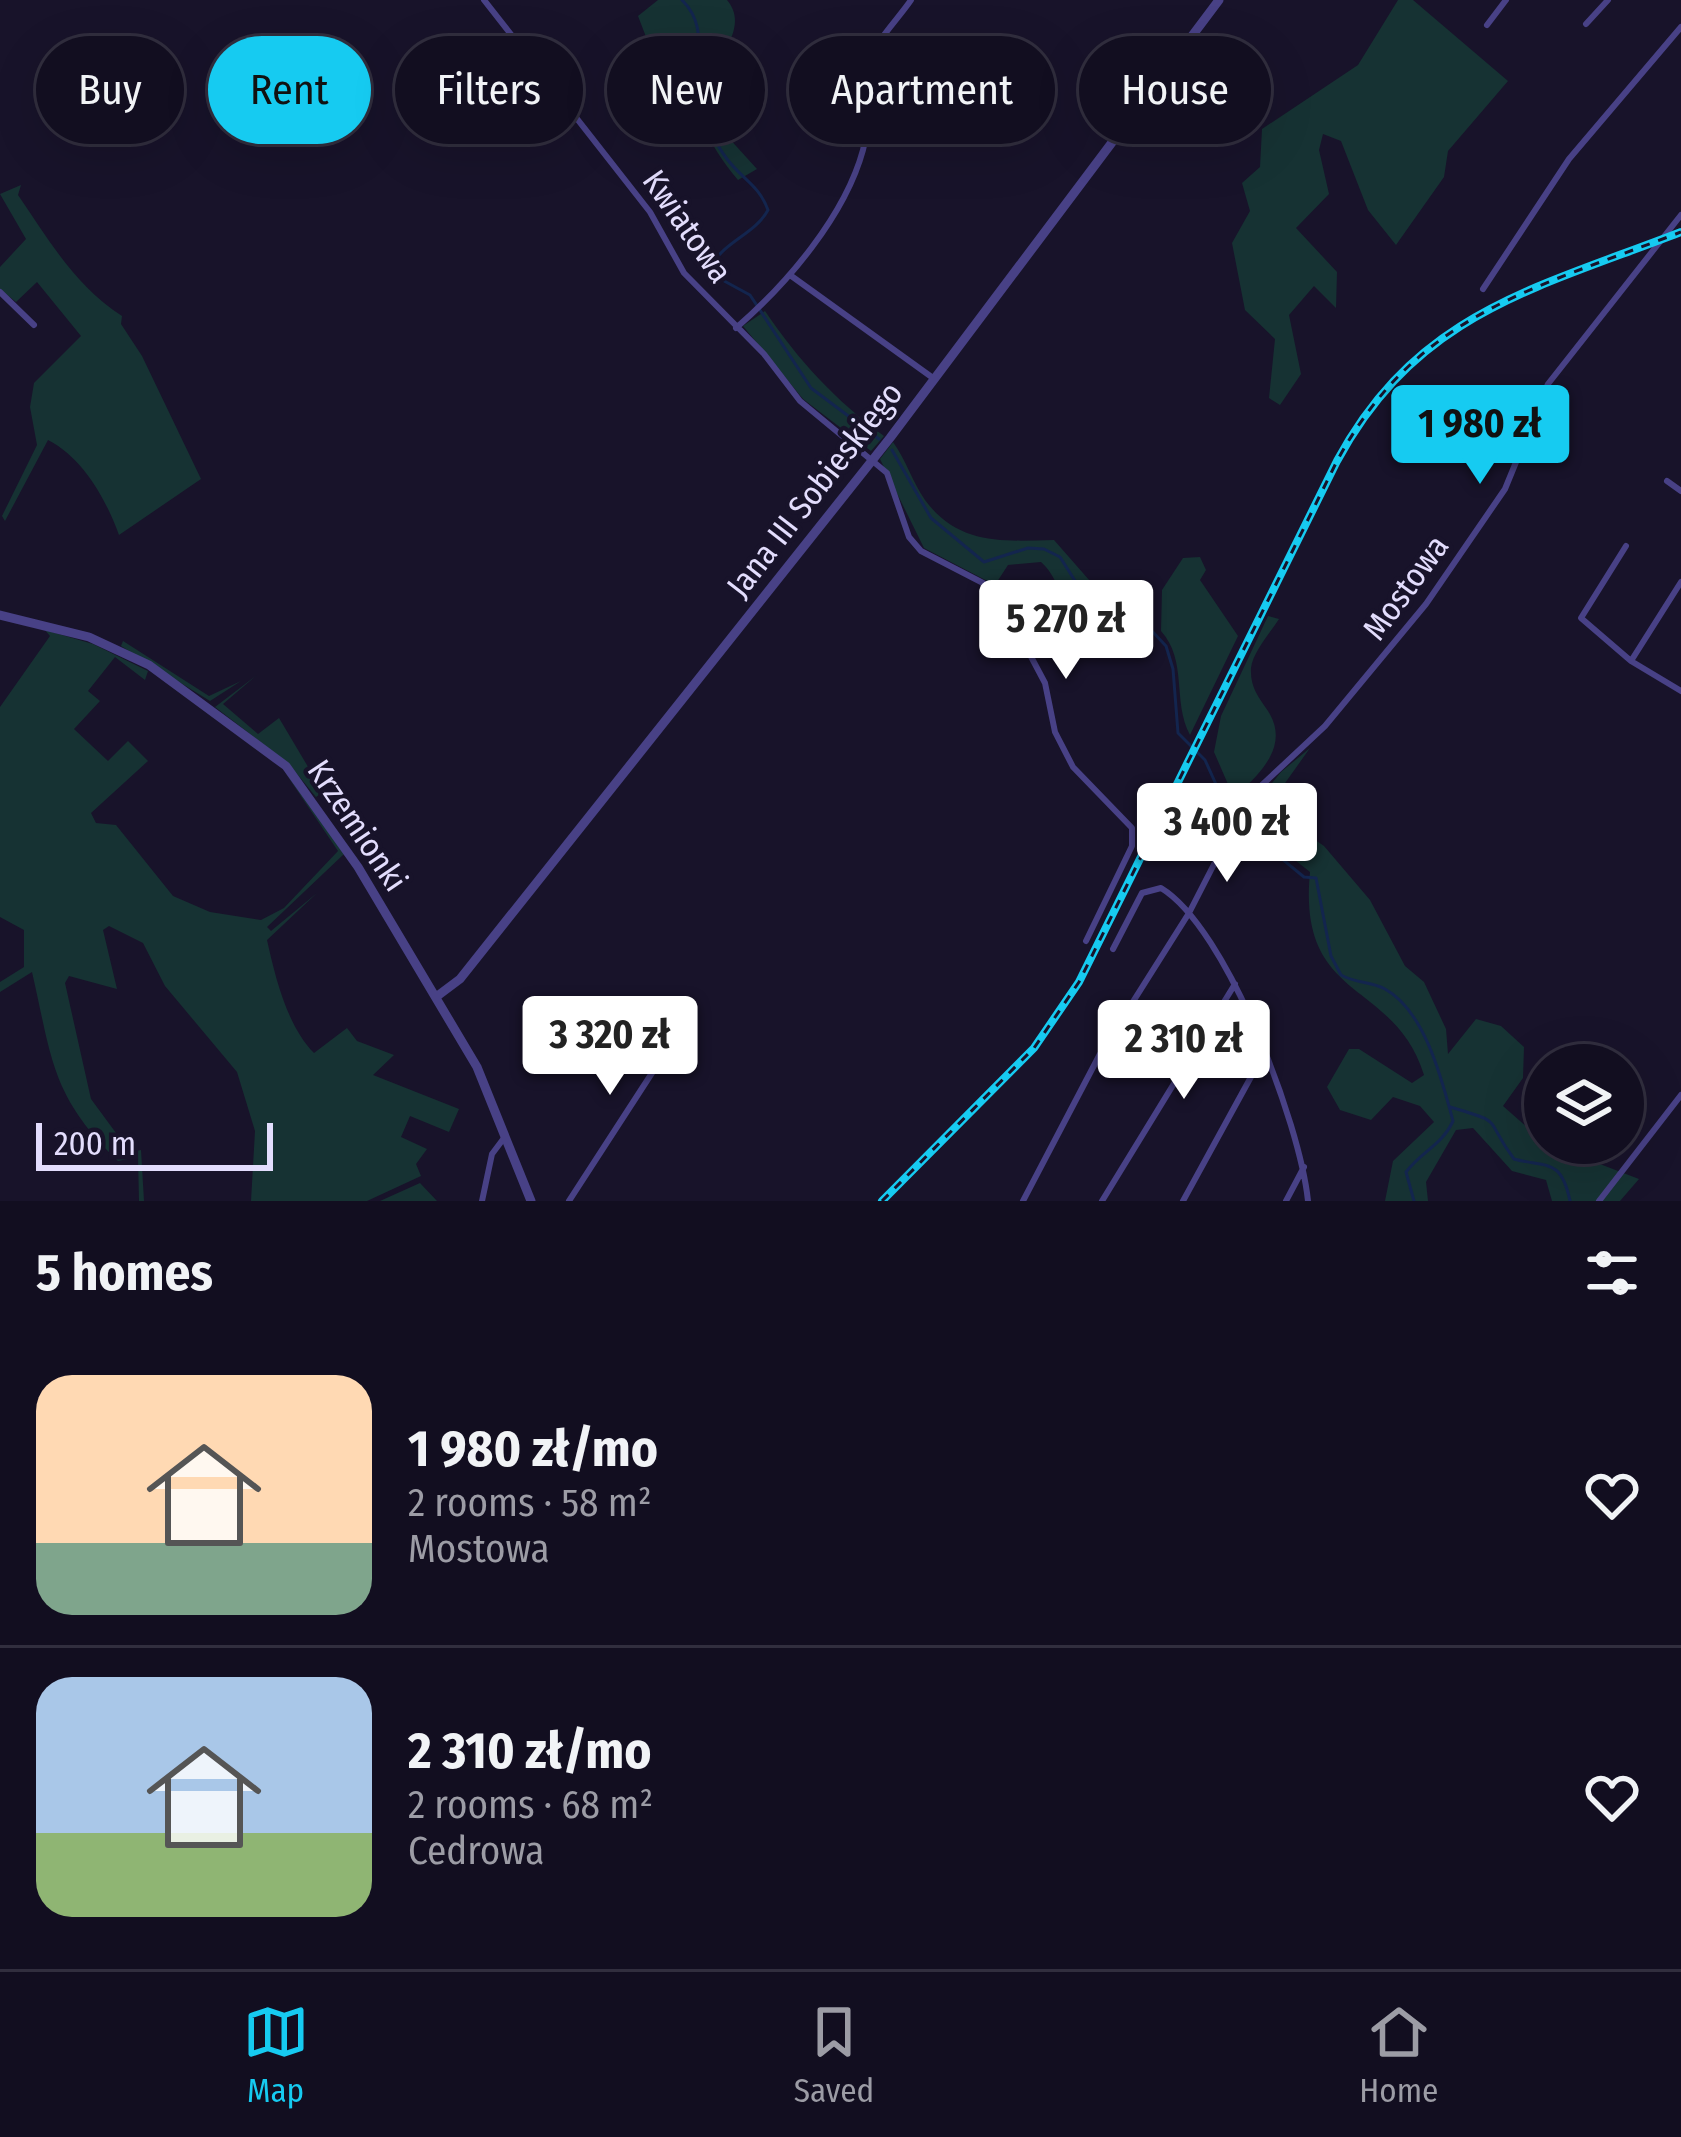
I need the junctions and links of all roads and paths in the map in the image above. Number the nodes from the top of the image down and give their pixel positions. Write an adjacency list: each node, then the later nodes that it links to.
1 (484, 0): 14 (street, Kwiatowa)
2 (911, 0): 10 (street)
3 (1220, 0): 15 (street, Jana III Sobieskiego)
4 (1506, 0): 7 (street)
5 (1608, 0): 6 (street)
6 (1586, 24)
7 (1487, 25)
8 (1681, 27): 11 (street)
9 (1681, 215): 24 (street, Mostowa)
10 (790, 275): 14 (street); 15 (street)
11 (1483, 289)
12 (0, 292): 13 (street)
13 (34, 325)
14 (736, 328): 16 (street, Kwiatowa)
15 (935, 380): 16 (street, Jana III Sobieskiego)
16 (873, 459): 25 (street); 28 (street, Jana III Sobieskiego)
17 (1667, 481): 18 (street)
18 (1681, 491)
19 (1626, 546): 22 (street)
20 (1681, 582): 22 (street)
21 (0, 615): 28 (street, Krzemionki)
22 (1631, 661): 23 (street)
23 (1681, 691)
24 (1189, 913): 26 (street); 27 (street); 37 (street, Mostowa)
25 (1086, 941)
26 (1113, 949)
27 (1235, 984): 30 (street); 38 (street)
28 (436, 997): 32 (street, Krzemionki)
29 (687, 1018): 36 (street)
30 (1263, 1055): 33 (street); 39 (street)
31 (1681, 1095): 42 (street)
32 (508, 1136): 34 (street); 35 (street, Krzemionki)
33 (1305, 1167): 40 (street); 41 (street)
34 (482, 1201)
35 (531, 1201)
36 (569, 1201)
37 (1023, 1201)
38 (1102, 1201)
39 (1183, 1201)
40 (1286, 1201)
41 (1308, 1201)
42 (1599, 1201)

